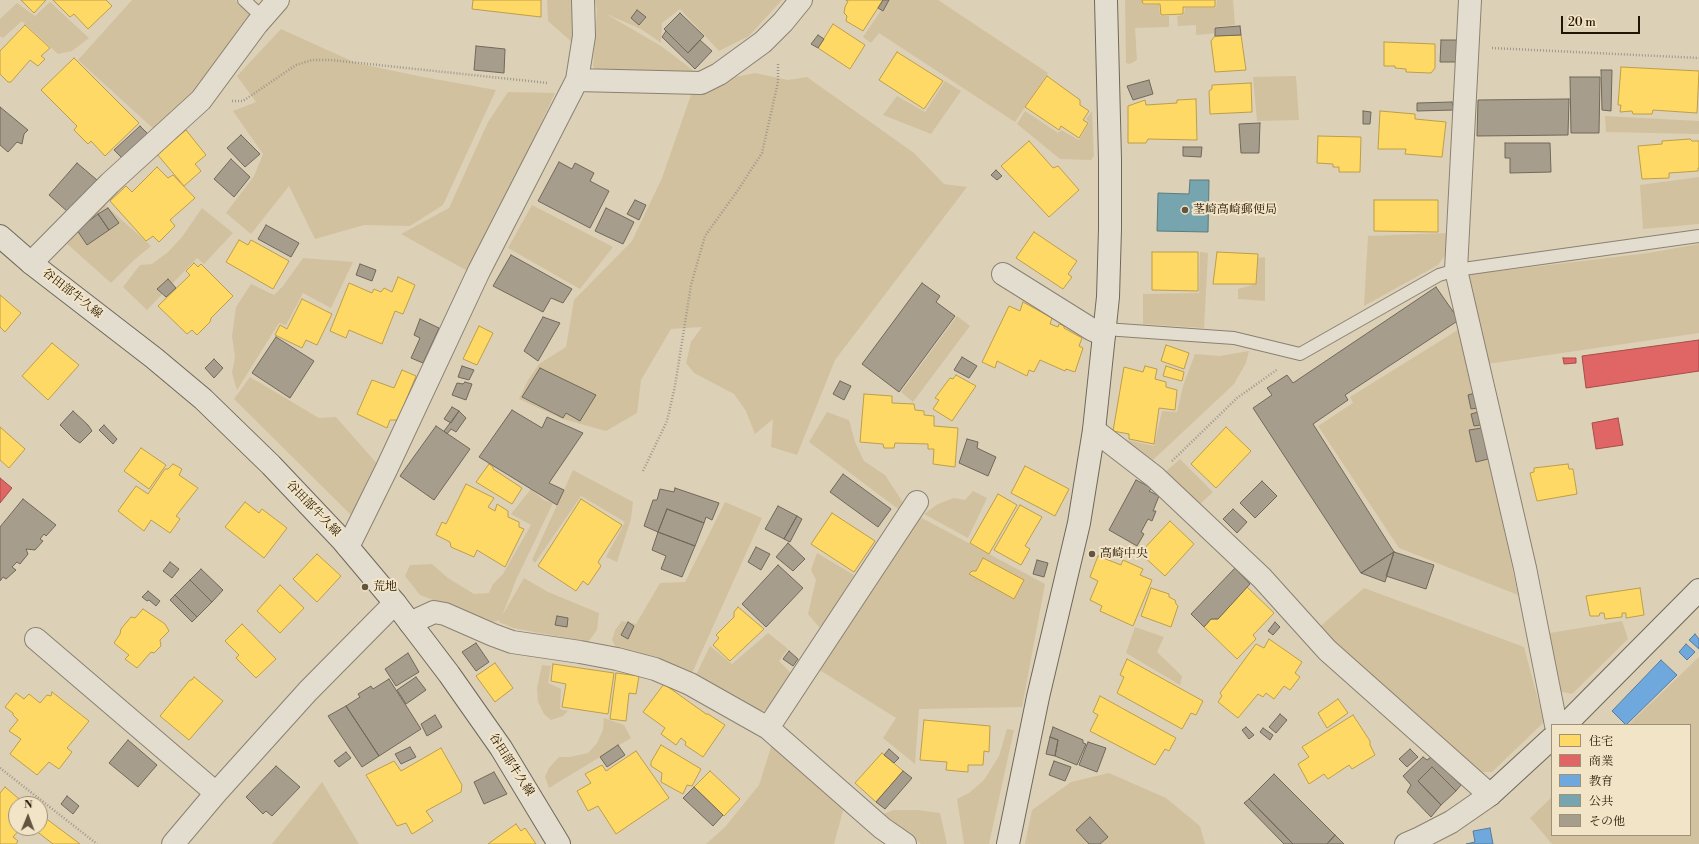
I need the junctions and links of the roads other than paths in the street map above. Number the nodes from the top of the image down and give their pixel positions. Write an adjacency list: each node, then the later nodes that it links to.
1 (244, 0): 7 (lane)
2 (278, 0): 7 (street)
3 (582, 0): 8 (street)
4 (801, 0): 8 (street)
5 (1106, 0): 14 (street)
6 (1470, 0): 12 (street)
7 (262, 17): 11 (street)
8 (576, 83): 17 (street)
9 (0, 236): 11 (street, 谷田部牛久線)
10 (1699, 236): 12 (lane)
11 (31, 263): 17 (street, 谷田部牛久線)
12 (1456, 270): 14 (lane); 22 (street)
13 (1003, 274): 14 (street)
14 (1104, 332): 15 (street)
15 (1094, 430): 27 (street); 31 (street)
16 (917, 502): 24 (street)
17 (348, 547): 19 (street, 谷田部牛久線)
18 (1699, 590): 23 (street)
19 (394, 603): 20 (street, 谷田部牛久線); 26 (street)
20 (410, 623): 24 (street); 29 (street, 谷田部牛久線)
21 (36, 639): 26 (street)
22 (1556, 724)
23 (1567, 724)
24 (768, 728): 30 (street)
25 (1551, 739): 27 (street)
26 (216, 793): 28 (street)
27 (1490, 796): 32 (street)
28 (173, 844)
29 (559, 844)
30 (905, 844)
31 (1008, 844)
32 (1406, 844)

